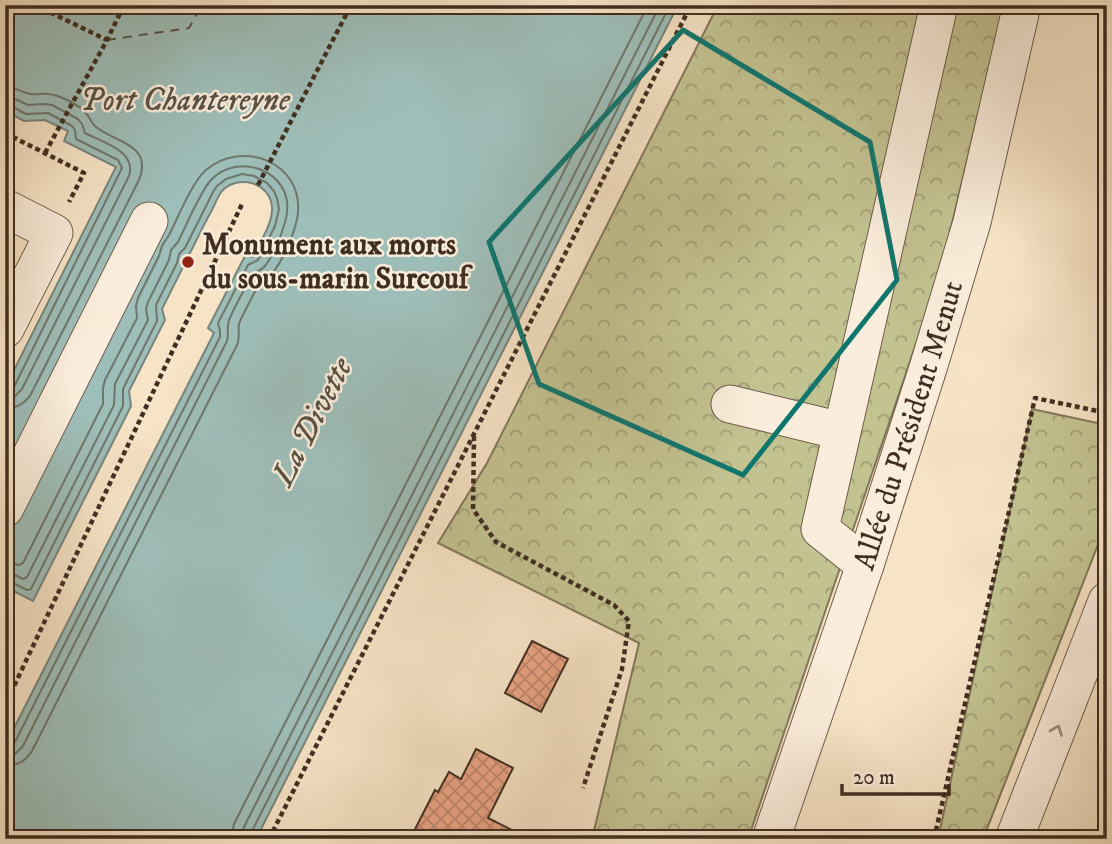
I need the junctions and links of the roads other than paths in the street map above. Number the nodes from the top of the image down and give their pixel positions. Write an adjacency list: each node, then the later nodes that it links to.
1 (939, 5): 7 (street)
2 (1022, 5): 9 (street, Allée du Président Menut)
3 (5, 208): 5 (street)
4 (149, 221): 8 (street)
5 (5, 329)
6 (730, 404): 7 (street)
7 (841, 431): 9 (street)
8 (5, 508)
9 (865, 565): 11 (street, Allée du Président Menut)
10 (1107, 601): 12 (street, one-way to 10)
11 (771, 839)
12 (1014, 839)

